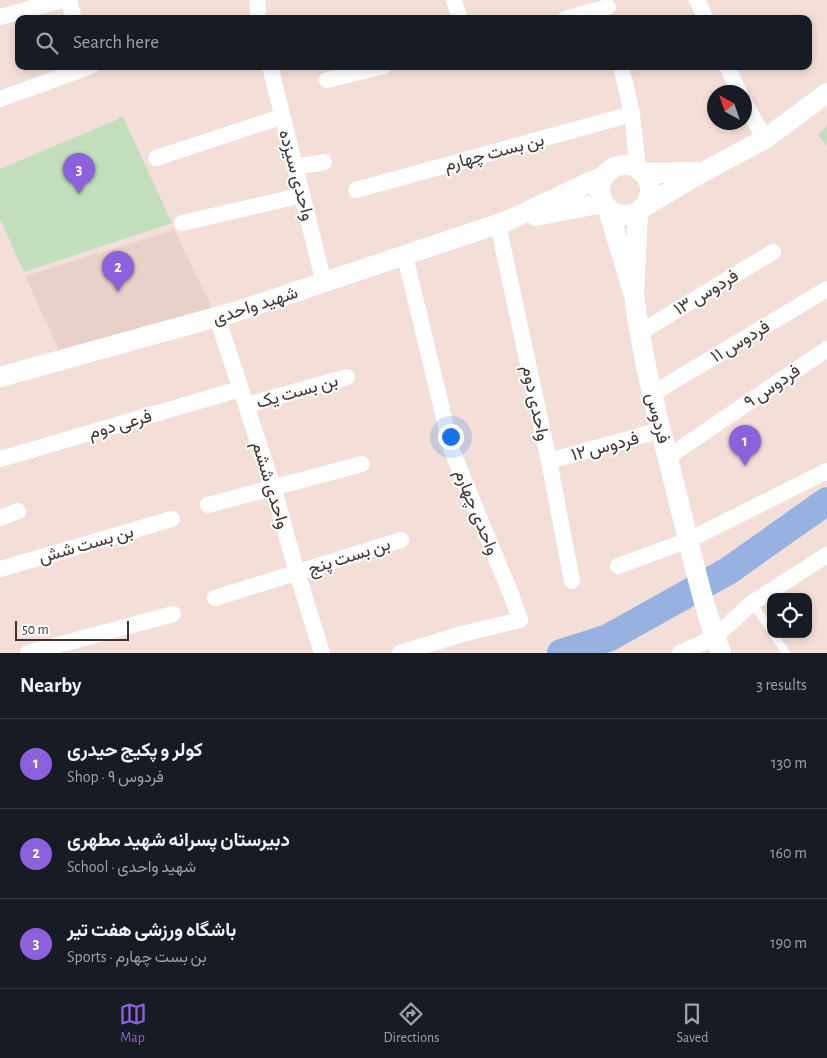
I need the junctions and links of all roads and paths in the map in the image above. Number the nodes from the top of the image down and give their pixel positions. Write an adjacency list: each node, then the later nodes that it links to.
1 (62, 0): 12 (street)
2 (69, 0): 7 (street)
3 (257, 0): 8 (street)
4 (454, 0): 9 (street)
5 (697, 0): 11 (street)
6 (608, 9): 10 (street)
7 (73, 15)
8 (259, 15)
9 (459, 15)
10 (582, 15)
11 (704, 15)
12 (0, 17)
13 (78, 70): 21 (street)
14 (271, 70): 24 (street, واحدی سیزده)
15 (368, 70): 18 (street)
16 (622, 70): 22 (street)
17 (729, 70): 19 (street)
18 (327, 80)
19 (736, 85)
20 (827, 93): 25 (street)
21 (0, 99)
22 (632, 114): 29 (street); 32 (street, بن بست چهارم)
23 (752, 116): 25 (street)
24 (282, 117): 26 (street); 28 (street, واحدی سیزده)
25 (765, 138): 30 (street)
26 (156, 158)
27 (324, 162): 28 (street)
28 (295, 167): 33 (street, واحدی سیزده)
29 (641, 171): 30 (street); 31 (street); 35 (street)
30 (703, 172): 35 (street)
31 (605, 175): 34 (street); 37 (street)
32 (356, 190)
33 (303, 195): 36 (street); 40 (street, واحدی سیزده)
34 (606, 206): 35 (street); 37 (street); 42 (street)
35 (641, 209): 42 (street)
36 (182, 223)
37 (502, 223): 39 (street, شهید واحدی); 54 (street, واحدی دوم)
38 (773, 252): 44 (street, فردوس ۱۳)
39 (405, 256): 40 (street, شهید واحدی); 77 (street, واحدی چهارم)
40 (324, 283): 43 (street, شهید واحدی)
41 (827, 289): 49 (street, فردوس ۱۱)
42 (634, 295): 44 (street, فردوس)
43 (217, 317): 46 (street, شهید واحدی); 48 (street, واحدی ششم)
44 (639, 333): 49 (street, فردوس)
45 (827, 349): 52 (street, فردوس ۹)
46 (0, 377)
47 (347, 377): 50 (street, بن بست یک)
48 (240, 389): 50 (street, واحدی ششم); 53 (street, فرعی دوم)
49 (652, 394): 51 (street, فردوس)
50 (247, 405): 57 (street, واحدی ششم)
51 (661, 430): 52 (street, فردوس); 54 (street, فردوس ۱۲)
52 (668, 457): 63 (street, فردوس)
53 (0, 459)
54 (549, 461): 68 (street, واحدی دوم)
55 (362, 464): 57 (street)
56 (827, 471): 63 (street)
57 (273, 487): 58 (street); 67 (street, واحدی ششم)
58 (208, 505)
59 (18, 511): 60 (street)
60 (0, 518)
61 (172, 519): 66 (street, بن بست شش)
62 (401, 540): 67 (street, بن بست پنج)
63 (689, 540): 65 (street); 74 (street, فردوس)
64 (827, 555): 70 (street)
65 (618, 566)
66 (0, 569)
67 (297, 573): 69 (street); 76 (street, واحدی ششم)
68 (572, 581)
69 (215, 598)
70 (752, 603): 72 (lane); 74 (street)
71 (173, 614): 75 (street)
72 (767, 624)
73 (776, 638): 79 (lane)
74 (716, 639): 78 (street)
75 (28, 653)
76 (322, 653)
77 (400, 653)
78 (680, 653)
79 (786, 653)

